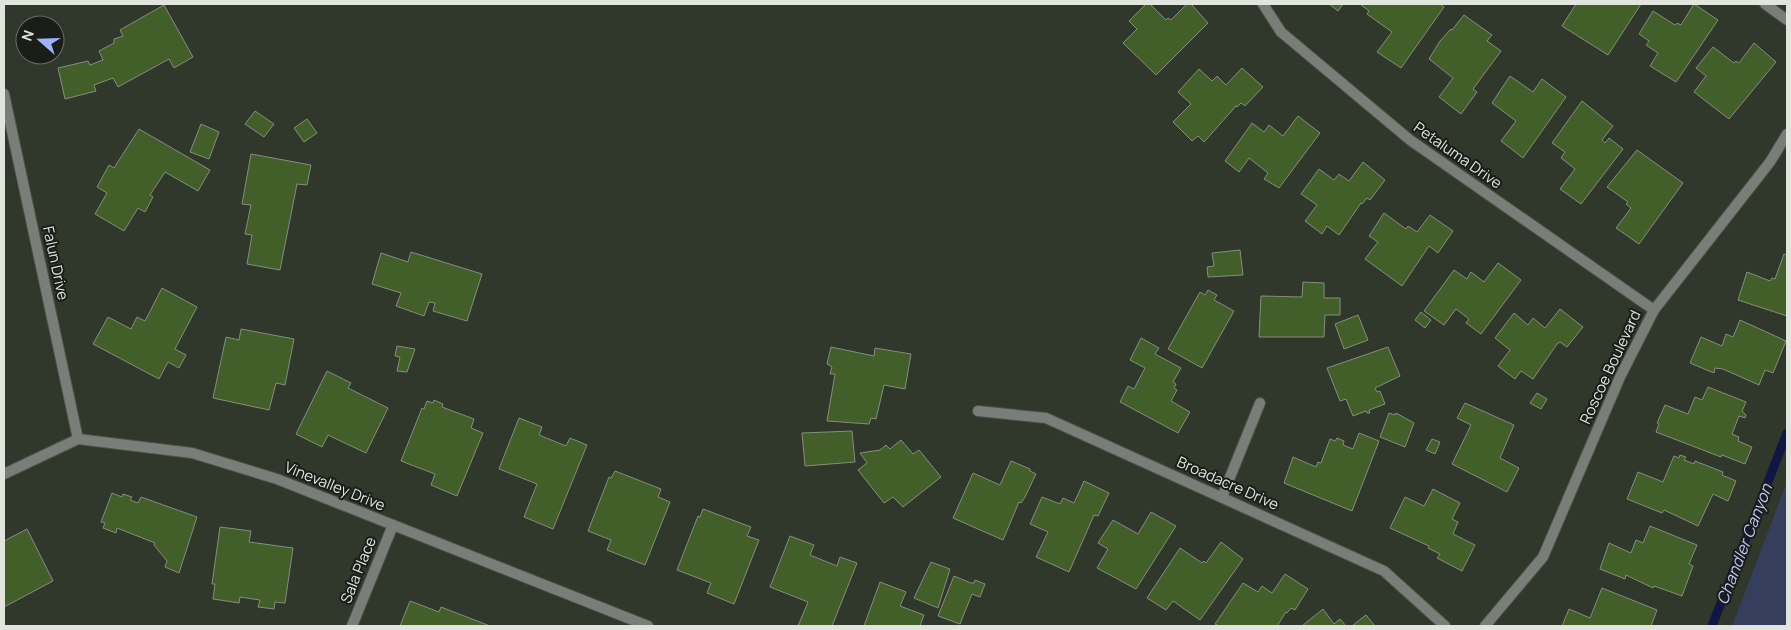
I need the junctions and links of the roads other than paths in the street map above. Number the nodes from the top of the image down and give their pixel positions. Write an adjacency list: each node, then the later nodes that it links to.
1 (1263, 4): 6 (street, Petaluma Drive)
2 (1765, 4): 3 (street)
3 (1787, 20)
4 (4, 94): 9 (street, Falun Drive)
5 (1787, 134): 6 (street, Roscoe Boulevard)
6 (1654, 310): 16 (street, Roscoe Boulevard)
7 (1260, 404): 11 (street)
8 (978, 411): 11 (street, Broadacre Drive)
9 (78, 439): 10 (street); 12 (street, Vinevalley Drive)
10 (4, 474)
11 (1222, 497): 15 (street, Broadacre Drive)
12 (393, 525): 13 (street, Sala Place); 14 (street, Vinevalley Drive)
13 (352, 626)
14 (648, 626)
15 (1445, 626)
16 (1484, 626)

